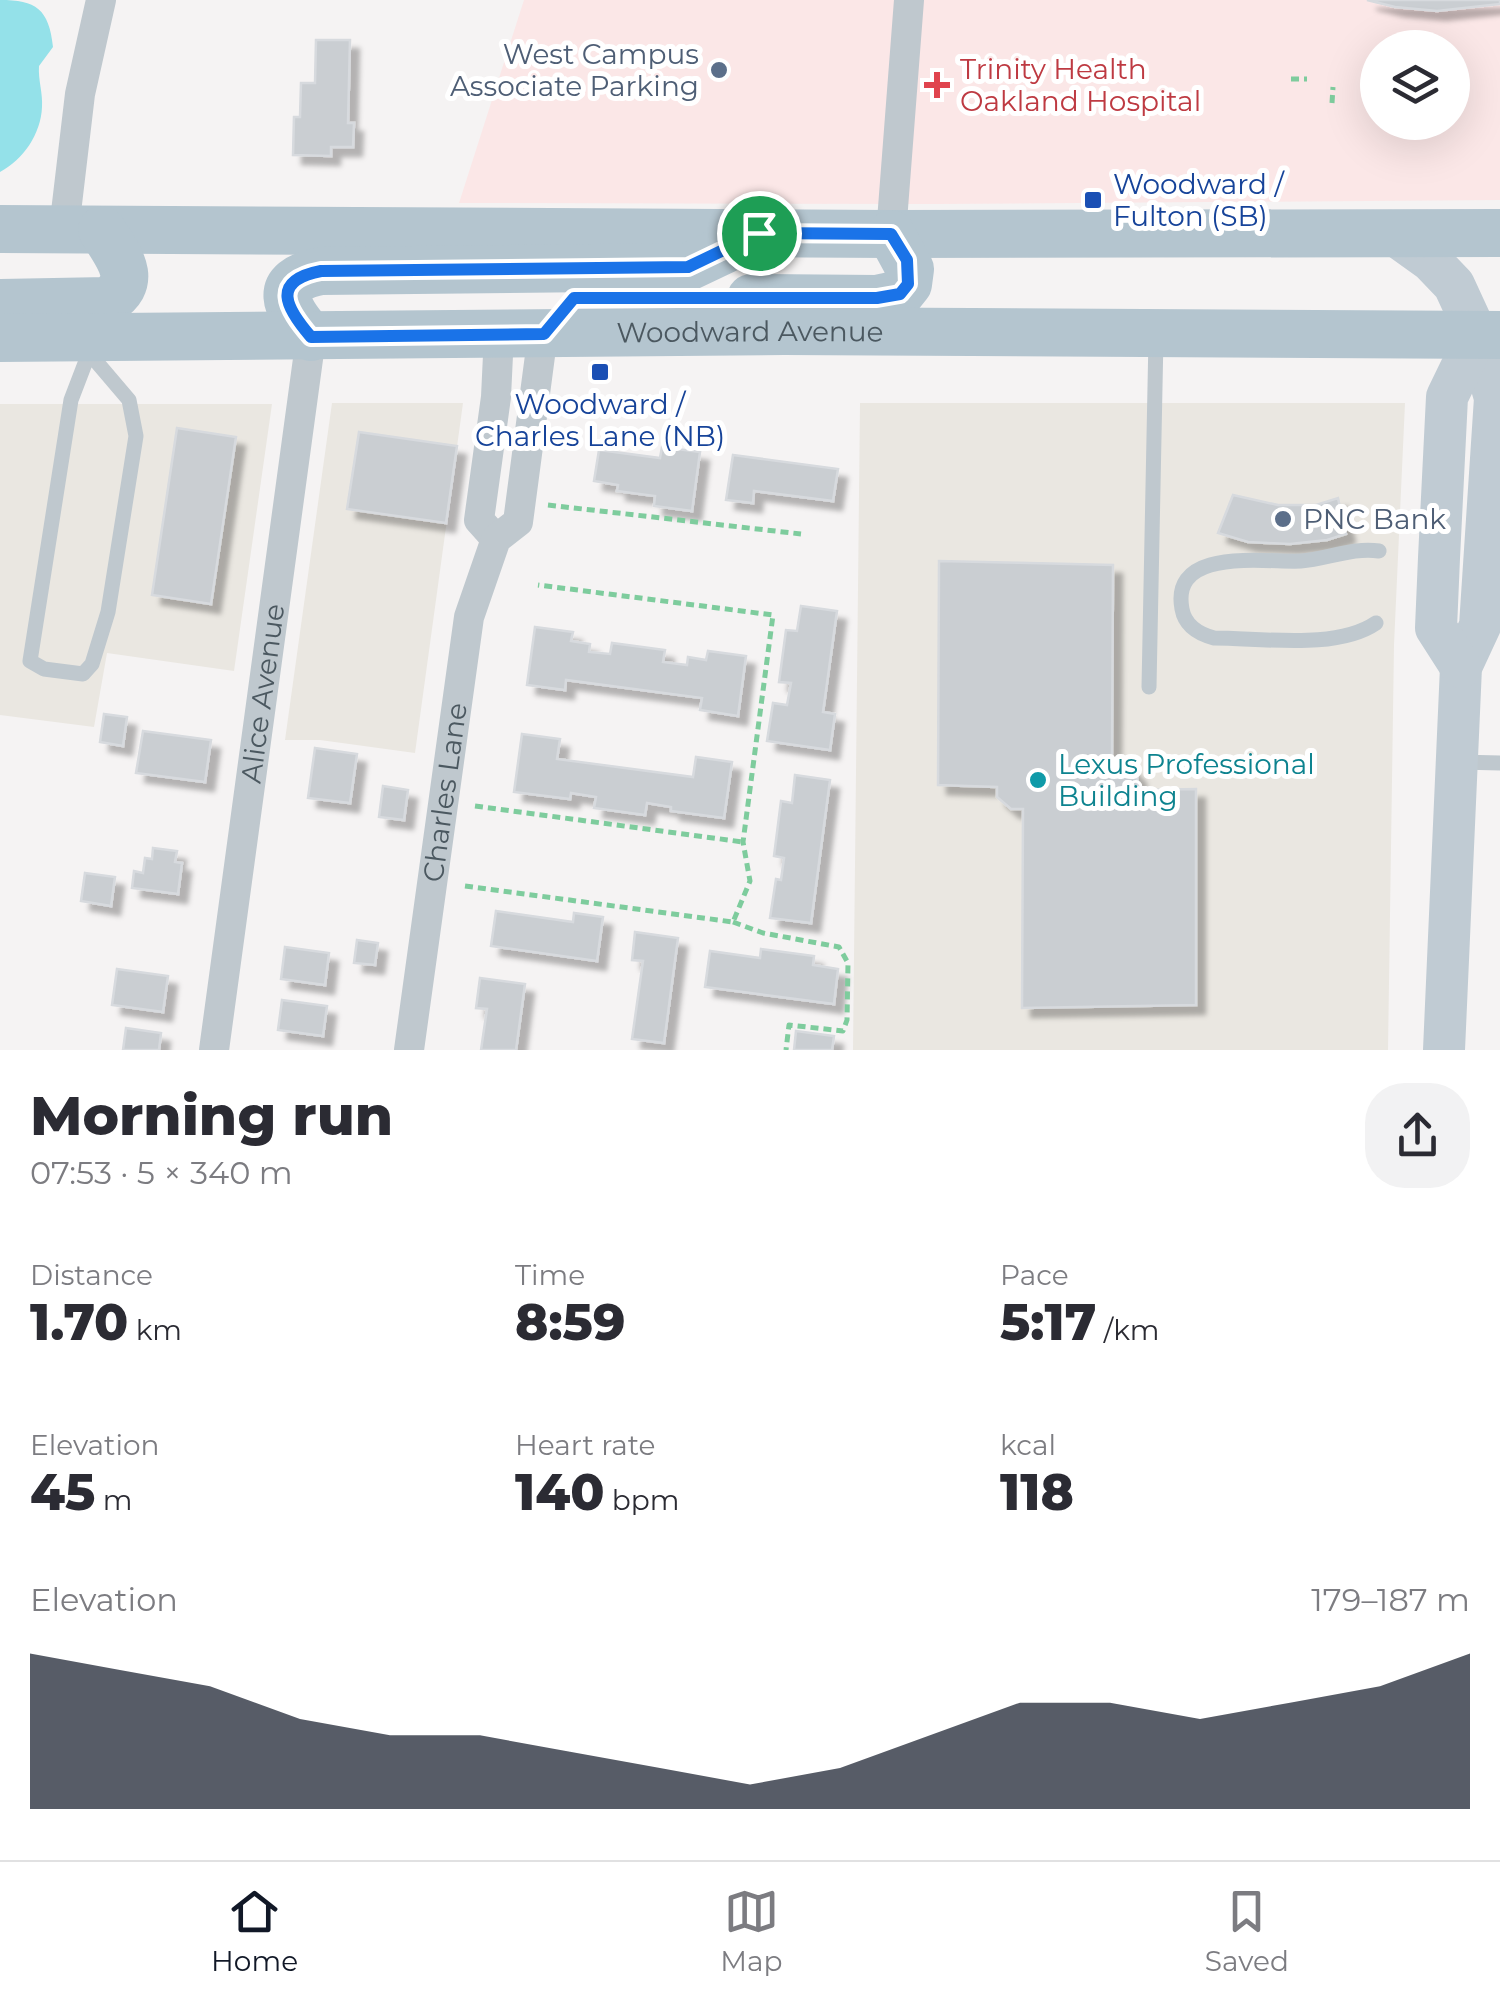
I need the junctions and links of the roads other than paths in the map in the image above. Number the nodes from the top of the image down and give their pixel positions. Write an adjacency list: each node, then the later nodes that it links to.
1 (101, 0): 4 (street)
2 (909, 0): 7 (street)
3 (0, 230): 4 (main road)
4 (83, 230): 5 (main road); 10 (main road)
5 (759, 233): 7 (main road); 14 (main road)
6 (1392, 233): 7 (main road); 8 (main road); 13 (main road)
7 (891, 234): 12 (main road)
8 (1500, 234)
9 (0, 303): 10 (main road)
10 (89, 331): 10 (lane); 14 (main road, Woodward Avenue); 15 (main road, Woodward Avenue)
11 (1156, 333): 12 (main road, Woodward Avenue); 13 (main road, Woodward Avenue); 21 (lane)
12 (522, 334): 14 (main road, Woodward Avenue); 17 (street, Charles Lane); 17 (street)
13 (1489, 335): 16 (main road); 20 (main road)
14 (311, 337): 24 (street, Alice Avenue)
15 (0, 338)
16 (1493, 514): 20 (main road)
17 (496, 539): 25 (street, Charles Lane)
18 (1379, 551): 19 (lane)
19 (1376, 622)
20 (1462, 667): 22 (main road)
21 (1149, 686)
22 (1457, 762): 23 (lane); 26 (main road)
23 (1500, 763)
24 (214, 1050)
25 (409, 1050)
26 (1444, 1050)

